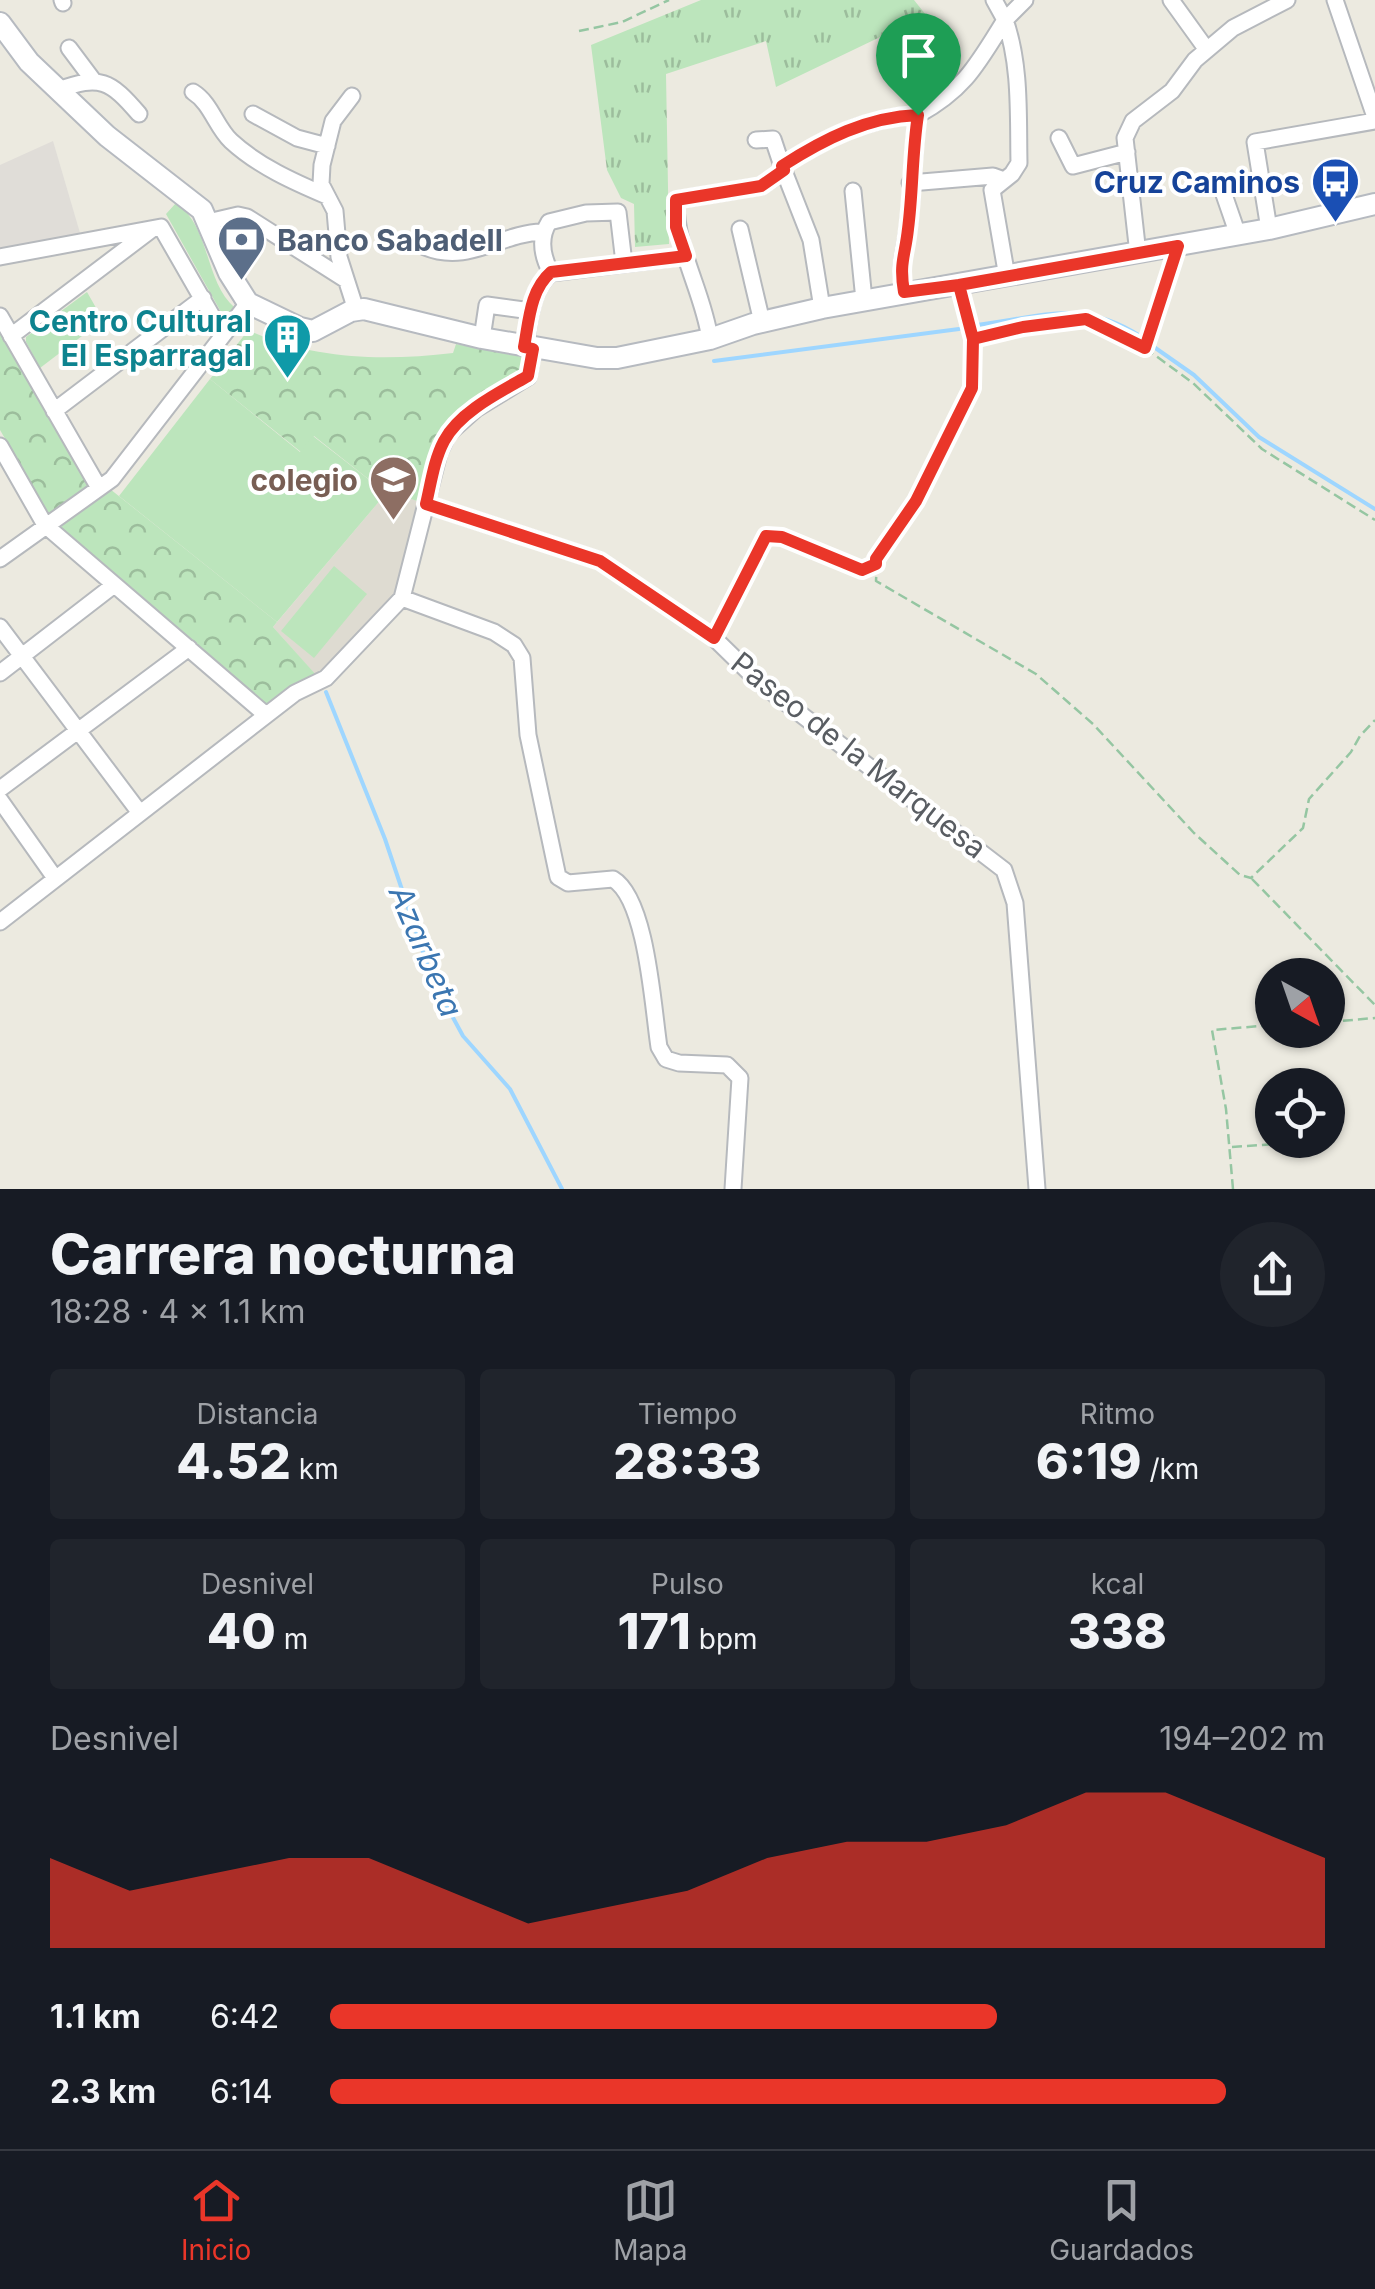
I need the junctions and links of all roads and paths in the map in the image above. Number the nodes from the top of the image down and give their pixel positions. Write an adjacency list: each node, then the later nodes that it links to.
1 (669, 0): 8 (path)
2 (994, 0): 7 (street)
3 (1024, 0): 7 (street)
4 (1171, 0): 11 (street)
5 (1287, 0): 11 (street)
6 (1335, 0): 19 (street)
7 (1005, 20): 18 (street); 25 (street)
8 (579, 31)
9 (3, 37): 13 (main road)
10 (69, 48): 12 (street)
11 (1206, 50): 23 (street)
12 (93, 80): 13 (street); 16 (street)
13 (58, 90): 31 (main road)
14 (193, 92): 29 (street)
15 (352, 96): 22 (street)
16 (139, 114)
17 (253, 114): 22 (street)
18 (918, 115): 24 (street); 27 (street)
19 (1375, 119): 34 (street)
20 (1060, 138): 23 (street)
21 (756, 140): 24 (street)
22 (326, 146): 29 (street)
23 (1127, 152): 39 (street)
24 (783, 168): 40 (street); 51 (street)
25 (1004, 180): 27 (street); 44 (street)
26 (1220, 183): 36 (street)
27 (910, 184): 46 (street)
28 (853, 191): 49 (street)
29 (327, 196): 47 (street)
30 (1375, 204): 34 (main road)
31 (208, 222): 47 (street); 50 (main road)
32 (155, 227): 41 (street); 48 (street); 56 (street)
33 (740, 228): 54 (street)
34 (1269, 230): 36 (main road)
35 (542, 232): 38 (street); 42 (street); 43 (street)
36 (1238, 235): 37 (main road)
37 (1178, 246): 39 (main road); 61 (path)
38 (426, 247)
39 (1138, 254): 44 (main road)
40 (686, 256): 42 (street); 58 (street)
41 (0, 257)
42 (624, 263): 43 (street)
43 (551, 272): 52 (street)
44 (1006, 277): 45 (main road)
45 (959, 285): 46 (main road); 59 (path)
46 (904, 292): 49 (main road)
47 (351, 295): 50 (main road); 57 (main road)
48 (202, 298): 55 (street); 62 (street)
49 (864, 300): 51 (main road)
50 (248, 302): 55 (street)
51 (822, 308): 54 (main road)
52 (531, 311): 57 (street); 60 (street)
53 (0, 316): 56 (street)
54 (762, 322): 58 (main road)
55 (223, 335): 64 (street)
56 (12, 336): 62 (street)
57 (482, 338): 60 (main road)
58 (710, 339): 60 (main road)
59 (973, 339): 61 (path); 69 (path)
60 (529, 348): 65 (street)
61 (1145, 348): 66 (path)
62 (54, 411): 64 (street)
63 (1, 448): 67 (street)
64 (99, 488): 67 (street)
65 (426, 504): 71 (street); 73 (street, Paseo de la Marquesa)
66 (1375, 520)
67 (45, 525): 68 (street); 70 (street)
68 (0, 559)
69 (876, 564): 73 (path); 84 (path)
70 (114, 585): 74 (street); 75 (street)
71 (402, 598): 77 (street); 92 (street)
72 (0, 628): 75 (street)
73 (714, 638): 93 (street, Paseo de la Marquesa)
74 (189, 648): 77 (street); 79 (street)
75 (22, 656): 76 (street); 79 (street)
76 (0, 673)
77 (266, 715): 82 (street)
78 (1375, 720): 84 (path)
79 (78, 731): 80 (street); 82 (street)
80 (0, 789)
81 (0, 800): 83 (street)
82 (140, 814): 83 (street)
83 (55, 878): 85 (street)
84 (1251, 878): 86 (path)
85 (0, 922)
86 (1375, 1006)
87 (1375, 1018): 88 (path)
88 (1345, 1021)
89 (1255, 1027): 91 (path)
90 (1255, 1146): 91 (path)
91 (1231, 1148): 94 (path)
92 (733, 1189)
93 (1037, 1189)
94 (1234, 1189)

